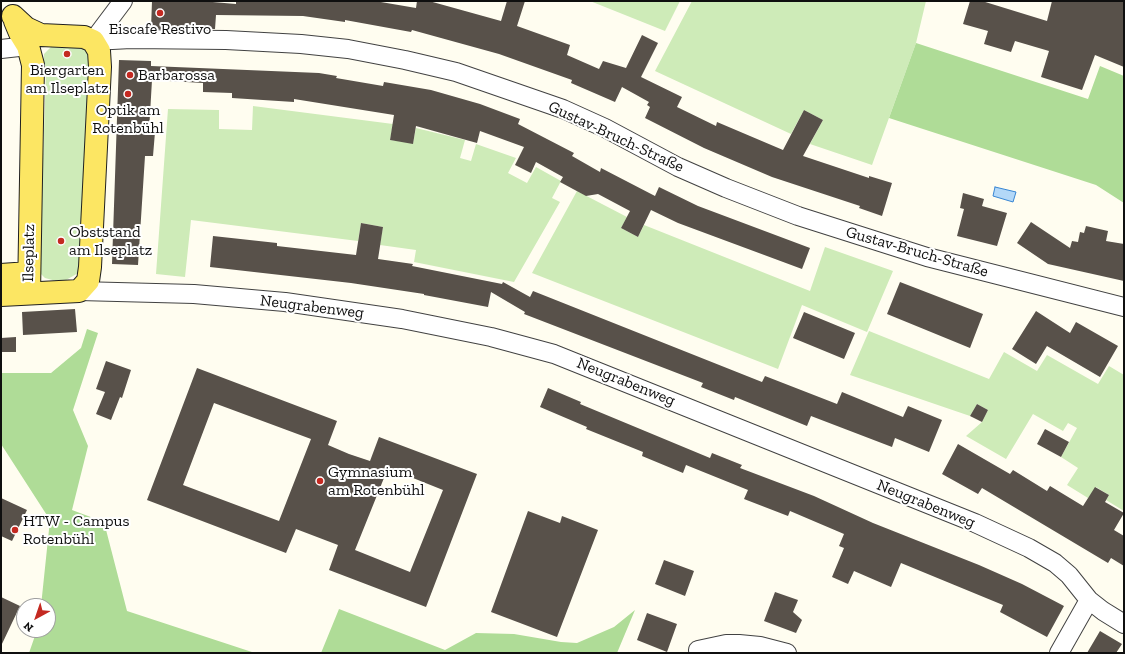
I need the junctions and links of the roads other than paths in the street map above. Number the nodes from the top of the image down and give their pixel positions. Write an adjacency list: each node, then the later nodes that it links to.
1 (123, 1): 4 (street)
2 (13, 9): 3 (main road, Ilseplatz)
3 (34, 40): 4 (main road); 5 (street); 7 (main road, Ilseplatz)
4 (93, 41): 8 (main road); 10 (street, Gustav-Bruch-Straße)
5 (1, 49)
6 (1, 275): 7 (main road)
7 (29, 283): 8 (main road, Ilseplatz); 9 (main road)
8 (79, 291): 11 (street, Neugrabenweg)
9 (1, 296)
10 (1124, 307)
11 (1089, 600): 12 (street, Neugrabenweg); 15 (street)
12 (1124, 624)
13 (698, 650): 14 (street)
14 (788, 653)
15 (1059, 653)

